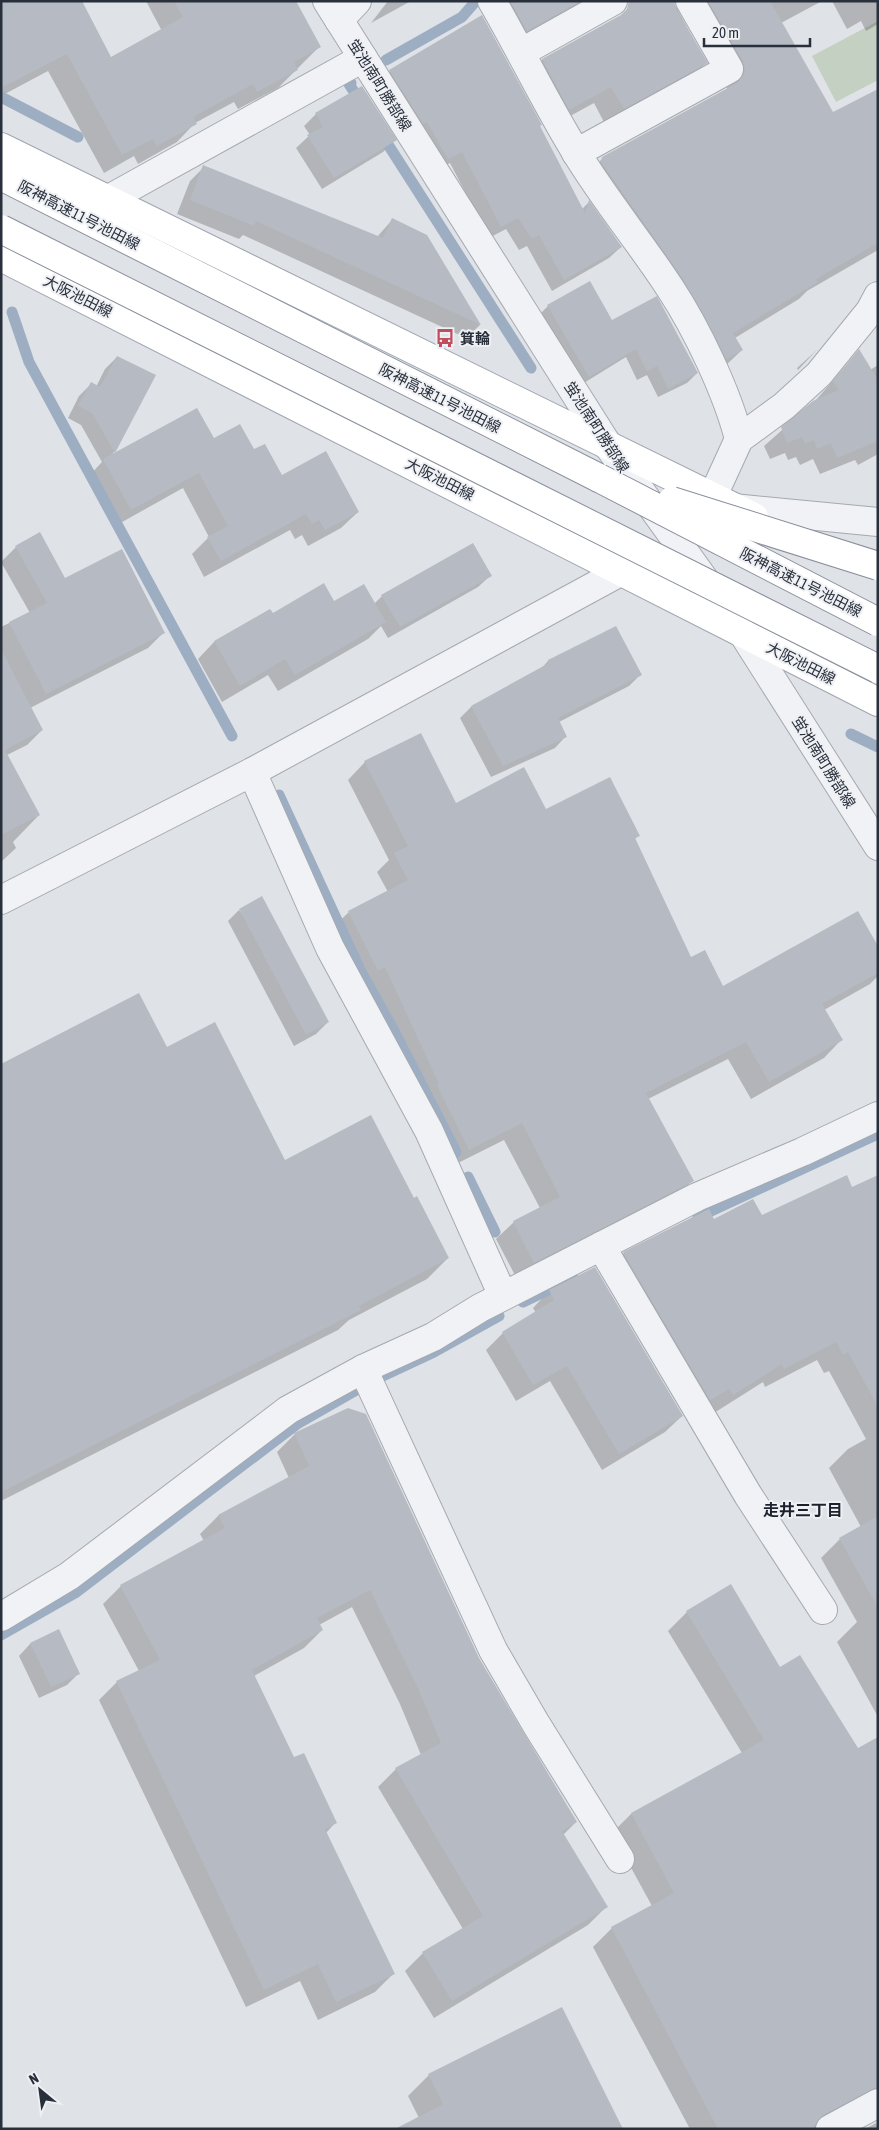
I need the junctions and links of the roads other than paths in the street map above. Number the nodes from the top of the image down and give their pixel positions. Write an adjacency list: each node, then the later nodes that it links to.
1 (492, 1): 5 (street)
2 (613, 1): 5 (street)
3 (690, 1): 8 (street)
4 (341, 8): 6 (street, 蛍池南町勝部線)
5 (522, 52): 8 (street)
6 (363, 58): 10 (street); 15 (street, 蛍池南町勝部線)
7 (1, 147): 10 (main road)
8 (576, 153): 14 (street)
9 (1, 176): 16 (main road, 阪神高速11号池田線)
10 (107, 200): 15 (main road)
11 (1, 229): 24 (main road, bridge)
12 (1, 257): 21 (main road, 大阪池田線)
13 (878, 296): 14 (street)
14 (739, 439): 17 (street)
15 (608, 447): 17 (main road); 23 (street, 蛍池南町勝部線)
16 (599, 478): 19 (main road, bridge); 22 (main road, 阪神高速11号池田線, bridge)
17 (723, 503): 18 (street); 20 (main road)
18 (878, 522)
19 (878, 566)
20 (878, 570)
21 (622, 571): 23 (main road, 大阪池田線); 26 (street)
22 (878, 622)
23 (742, 632): 25 (main road, 大阪池田線); 27 (street, 蛍池南町勝部線)
24 (878, 669)
25 (878, 702)
26 (252, 772): 28 (street); 31 (street)
27 (878, 846)
28 (1, 900)
29 (878, 1116): 30 (street)
30 (606, 1256): 31 (street); 33 (street)
31 (503, 1296): 32 (street)
32 (368, 1378): 34 (street); 35 (street)
33 (823, 1610)
34 (1, 1617)
35 (620, 1859)
36 (878, 2103): 37 (street)
37 (830, 2129)

